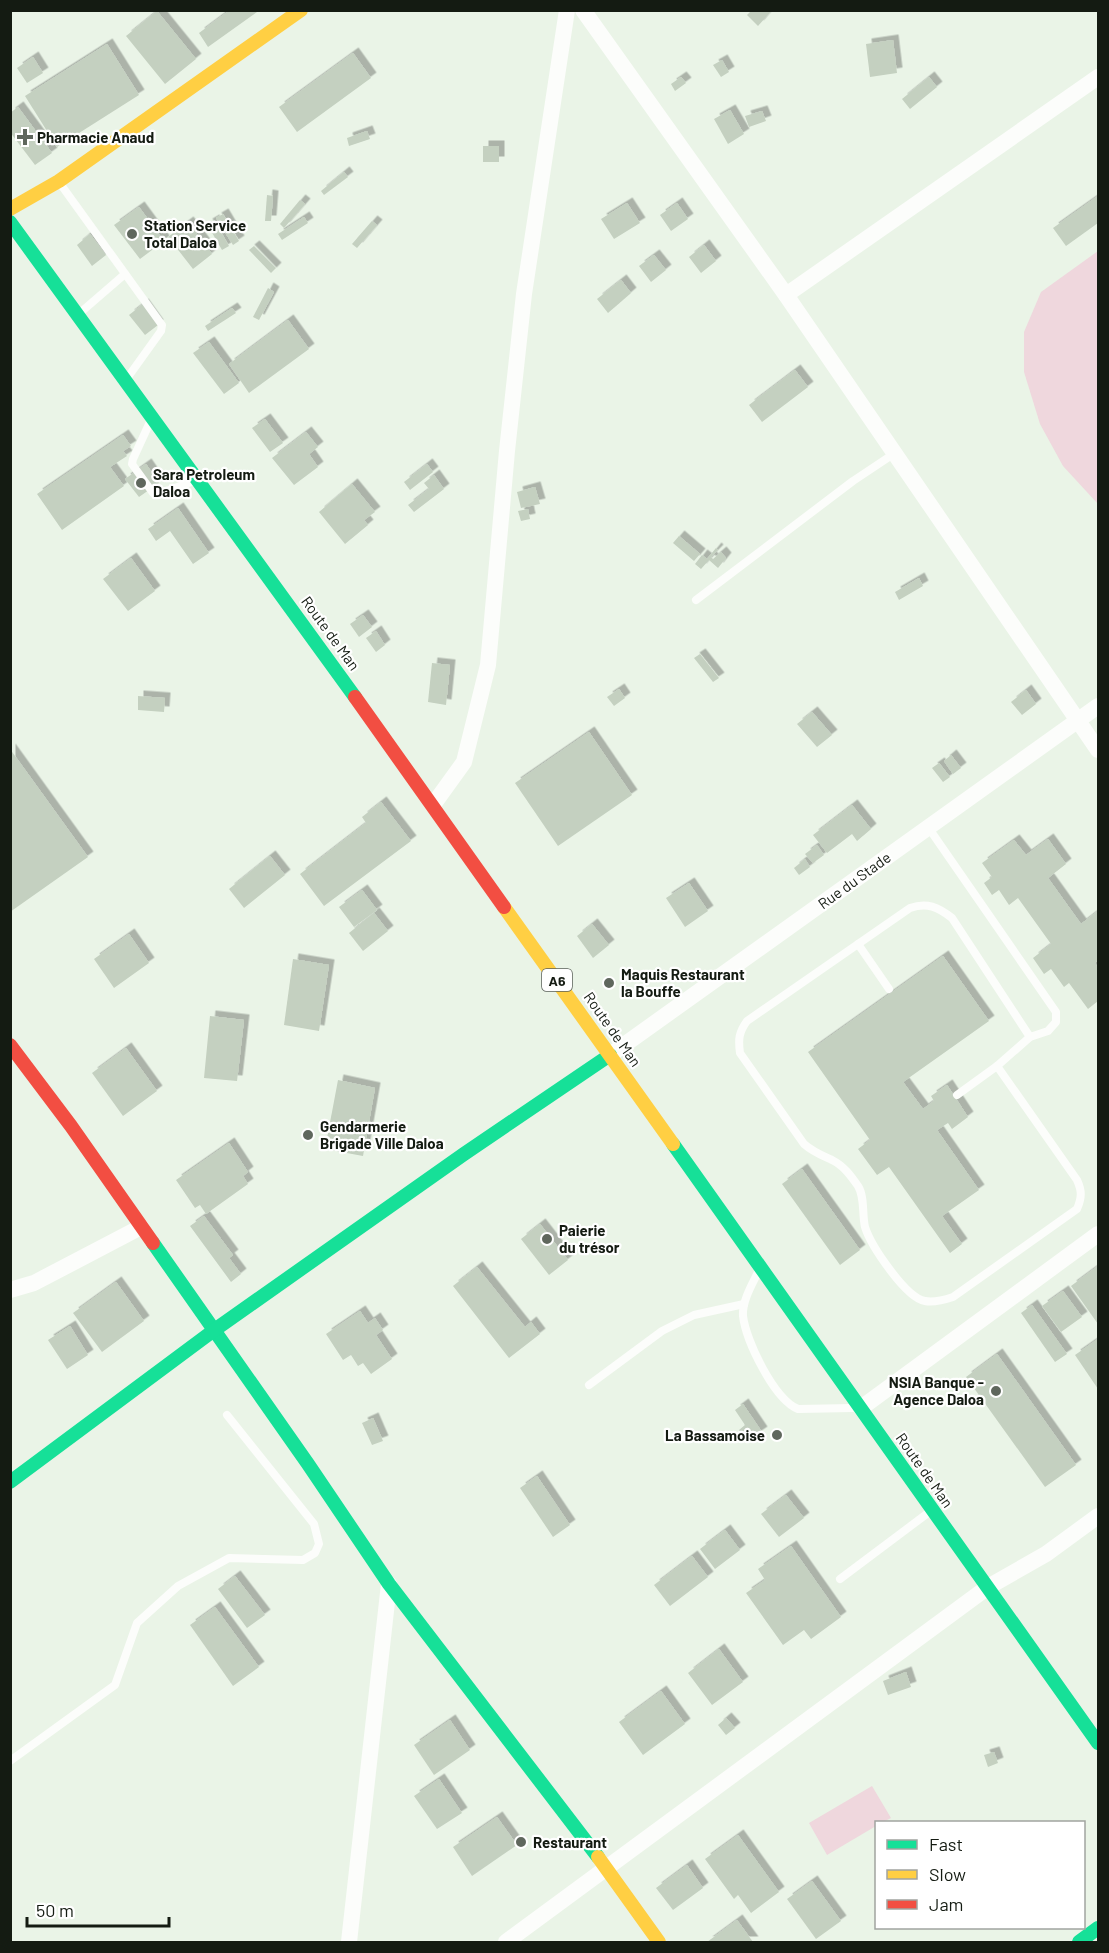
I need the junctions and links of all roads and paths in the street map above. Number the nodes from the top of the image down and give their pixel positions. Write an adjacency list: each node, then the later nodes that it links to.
1 (301, 10): 5 (main road)
2 (567, 10): 19 (street)
3 (583, 10): 9 (street)
4 (1098, 77): 9 (street)
5 (58, 181): 6 (main road); 8 (lane)
6 (10, 209)
7 (10, 222): 10 (main road, Route de Man / A6)
8 (125, 274): 10 (lane); 11 (lane)
9 (786, 294): 13 (street)
10 (78, 315): 11 (main road, Route de Man / A6)
11 (126, 380): 12 (main road, Route de Man / A6)
12 (153, 417): 14 (main road, Route de Man / A6); 14 (lane)
13 (896, 453): 15 (lane); 17 (street)
14 (199, 480): 19 (main road, Route de Man / A6)
15 (696, 600)
16 (1098, 706): 17 (street, Rue du Stade)
17 (1078, 720): 18 (street); 20 (street, Rue du Stade)
18 (1098, 750)
19 (433, 805): 25 (main road, Route de Man / A6)
20 (927, 827): 23 (lane); 25 (street, Rue du Stade)
21 (858, 944): 22 (lane); 23 (lane); 26 (lane)
22 (889, 989)
23 (1030, 1037): 26 (lane)
24 (10, 1045): 28 (main road)
25 (610, 1055): 30 (main road, Route de Man / A6); 33 (main road)
26 (997, 1066): 27 (lane)
27 (957, 1095)
28 (141, 1227): 31 (street); 33 (main road)
29 (1098, 1234): 35 (street)
30 (761, 1266): 32 (lane); 35 (main road, Route de Man / A6)
31 (10, 1290)
32 (744, 1304): 34 (lane); 35 (lane)
33 (213, 1331): 37 (main road); 41 (main road)
34 (589, 1385)
35 (861, 1408): 38 (main road, Route de Man / A6)
36 (227, 1415): 44 (lane)
37 (10, 1482)
38 (933, 1509): 40 (lane); 42 (main road, Route de Man / A6)
39 (1098, 1515): 42 (street)
40 (840, 1579)
41 (389, 1584): 45 (main road); 47 (street)
42 (988, 1587): 43 (main road, Route de Man / A6); 45 (street)
43 (1098, 1743)
44 (10, 1761)
45 (607, 1869): 48 (street); 49 (main road)
46 (1098, 1928): 50 (main road)
47 (349, 1942)
48 (506, 1942)
49 (659, 1942)
50 (1079, 1942)

